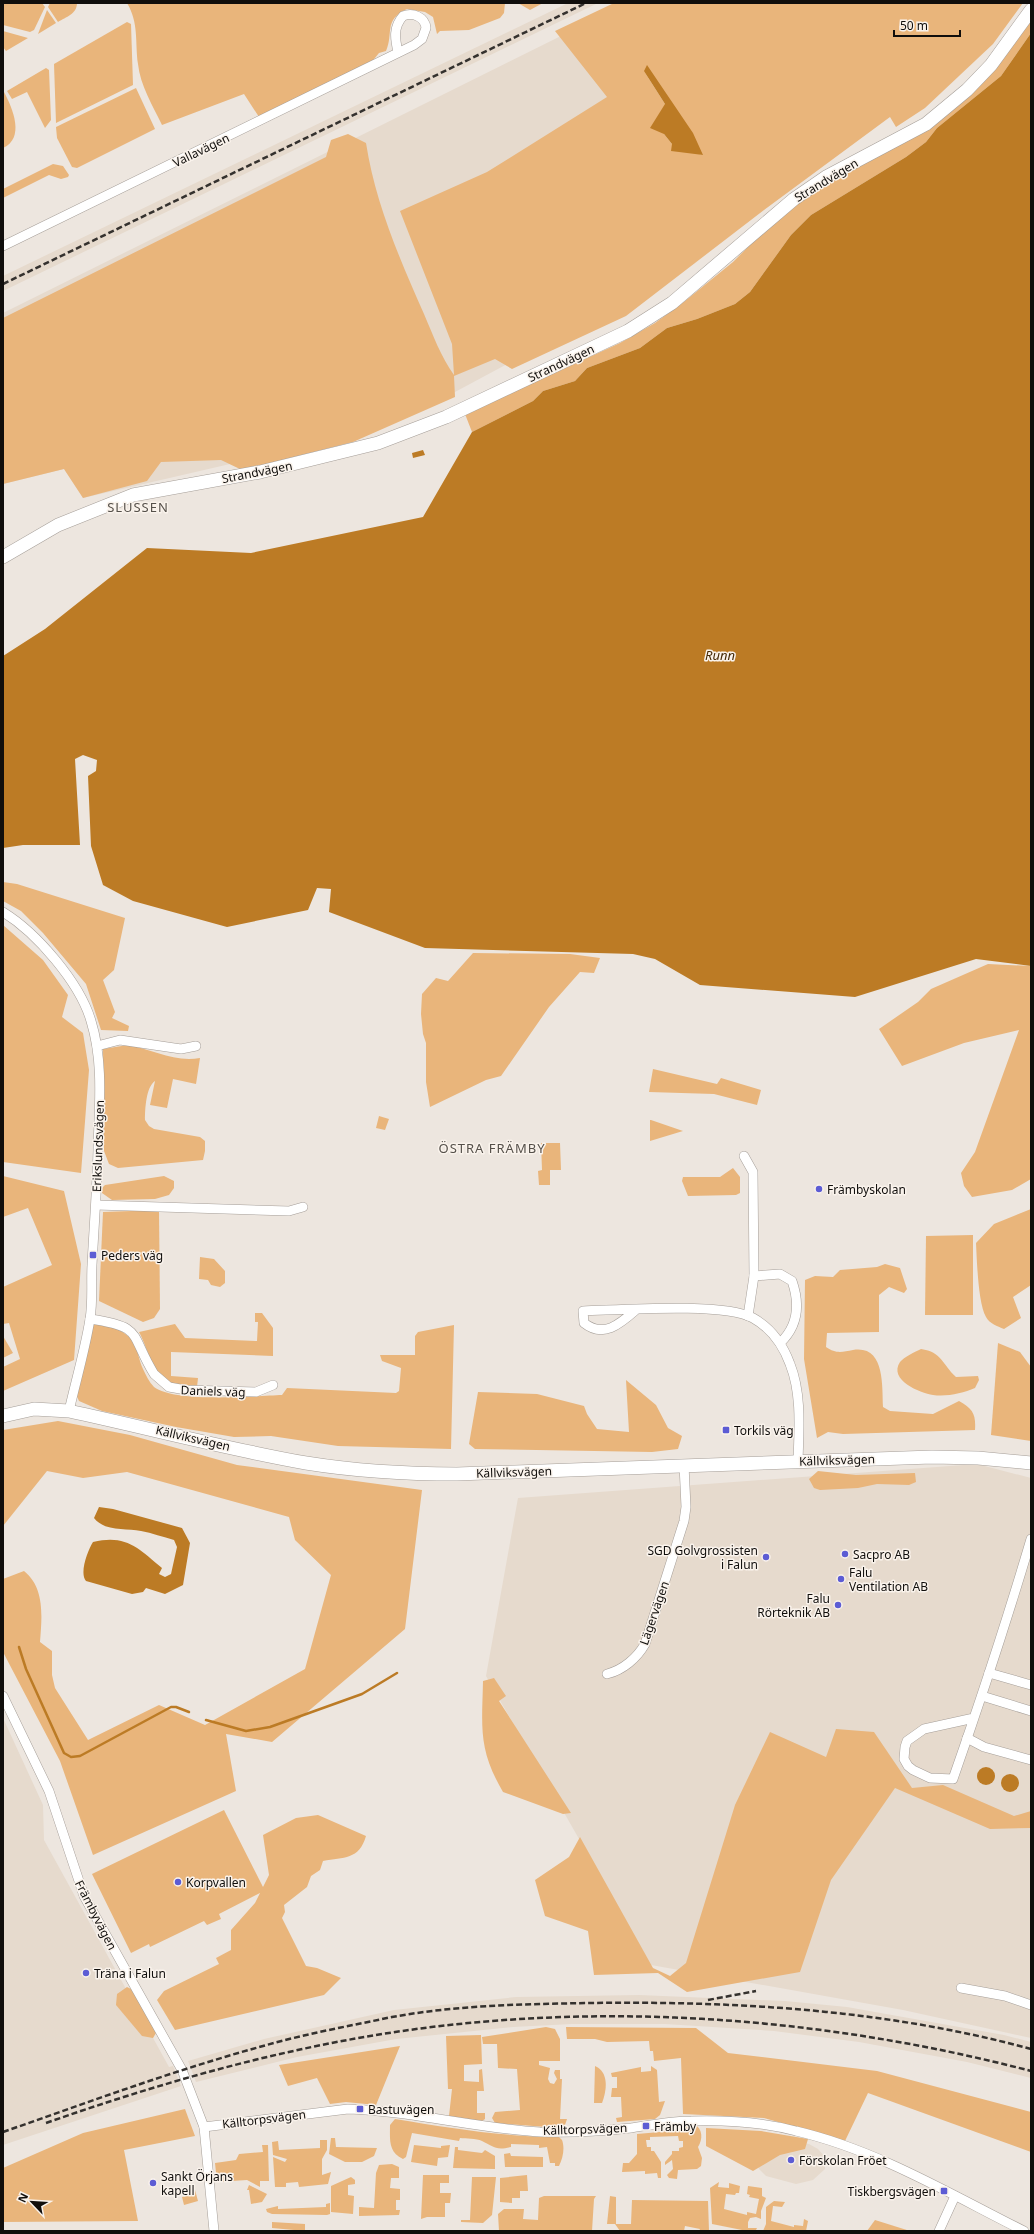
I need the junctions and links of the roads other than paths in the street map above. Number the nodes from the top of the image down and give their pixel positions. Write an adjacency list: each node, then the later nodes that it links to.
1 (1031, 10): 4 (street, Strandvägen)
2 (398, 52): 3 (street, Vallavägen)
3 (3, 246)
4 (3, 557)
5 (3, 912): 6 (street, Erikslundsvägen)
6 (97, 1046): 7 (street); 9 (street, Erikslundsvägen)
7 (196, 1046)
8 (744, 1156): 11 (street)
9 (96, 1205): 10 (street); 14 (street, Erikslundsvägen)
10 (303, 1206)
11 (754, 1276): 13 (street); 15 (street)
12 (637, 1309): 12 (street); 13 (street)
13 (748, 1316): 15 (street)
14 (90, 1319): 16 (street, Daniels väg); 17 (street, Erikslundsvägen)
15 (780, 1343): 19 (street)
16 (273, 1386)
17 (69, 1411): 18 (street, Källviksvägen); 21 (street, Källviksvägen)
18 (3, 1416)
19 (798, 1461): 20 (street, Källviksvägen); 21 (street, Källviksvägen)
20 (1031, 1463)
21 (684, 1466): 24 (street, Lägervägen)
22 (1031, 1539): 23 (street)
23 (989, 1673): 25 (street); 27 (street)
24 (607, 1674)
25 (1031, 1685)
26 (3, 1696): 34 (street, Främbyvägen)
27 (982, 1696): 28 (street); 29 (street)
28 (1031, 1711)
29 (974, 1718): 30 (street); 30 (street)
30 (967, 1738): 31 (street)
31 (1031, 1760)
32 (962, 1988): 33 (street)
33 (1031, 2005)
34 (204, 2127): 35 (street, Källtorpsvägen); 36 (street)
35 (956, 2196): 37 (street); 38 (street, Källtorpsvägen)
36 (214, 2231)
37 (939, 2231)
38 (1024, 2231)

